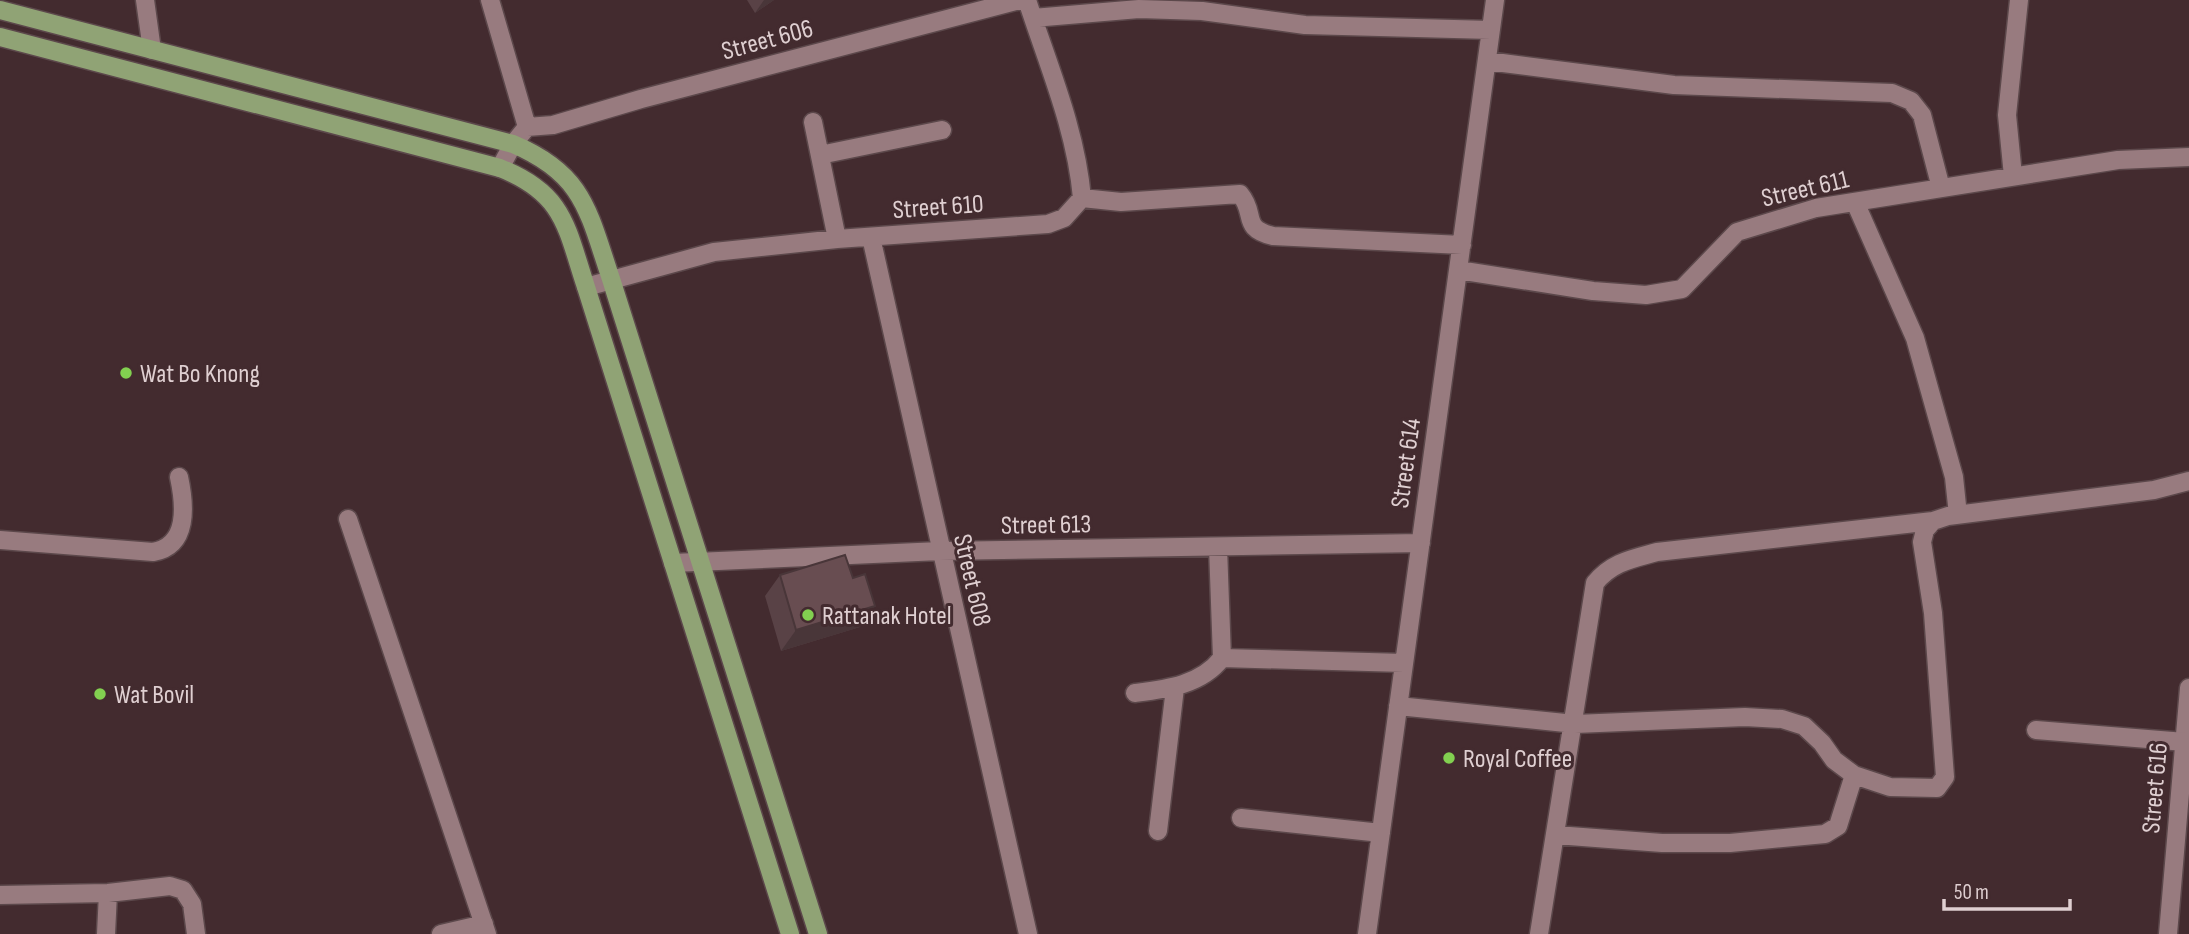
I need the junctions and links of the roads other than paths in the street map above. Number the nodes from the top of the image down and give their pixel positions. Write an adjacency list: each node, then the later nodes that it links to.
1 (145, 0): 12 (street)
2 (489, 0): 15 (street)
3 (1020, 0): 15 (street, Street 606)
4 (1027, 0): 9 (street)
5 (1495, 0): 10 (street, Street 614)
6 (2019, 0): 21 (street)
7 (1184, 5): 9 (street); 10 (street)
8 (0, 10): 12 (main road)
9 (1033, 18): 23 (street)
10 (1491, 30): 13 (street, Street 614)
11 (0, 37): 20 (main road)
12 (152, 50): 17 (main road)
13 (1487, 61): 22 (street); 27 (street, Street 614)
14 (813, 122): 18 (street)
15 (527, 127): 17 (street)
16 (942, 130): 18 (street)
17 (513, 144): 20 (street); 29 (main road)
18 (820, 155): 26 (street)
19 (2189, 156): 21 (street, Street 611)
20 (500, 168): 30 (main road)
21 (2013, 176): 22 (street, Street 611)
22 (1941, 188): 24 (street, Street 611)
23 (1082, 198): 25 (street, Street 610); 27 (street)
24 (1855, 202): 28 (street, Street 611); 33 (street)
25 (871, 237): 26 (street, Street 610); 39 (street, Street 608)
26 (837, 239): 29 (street, Street 610)
27 (1462, 245): 28 (street, Street 614)
28 (1458, 270): 37 (street, Street 614)
29 (611, 279): 30 (street, Street 610); 40 (main road)
30 (586, 287): 41 (main road)
31 (179, 477): 36 (street)
32 (2189, 481): 33 (street)
33 (1958, 515): 35 (street)
34 (348, 519): 59 (street)
35 (1933, 521): 48 (street); 51 (street)
36 (0, 540)
37 (1421, 543): 38 (street, Street 613); 43 (street, Street 614)
38 (1218, 547): 39 (street, Street 613); 42 (street)
39 (940, 551): 40 (street, Street 613); 65 (street, Street 608)
40 (700, 560): 41 (street, Street 613); 64 (main road)
41 (673, 563): 63 (main road)
42 (1222, 659): 43 (street); 44 (street)
43 (1404, 663): 47 (street, Street 614)
44 (1175, 688): 45 (street); 54 (street)
45 (1135, 693)
46 (2189, 696): 50 (street, Street 616)
47 (1398, 706): 48 (street); 55 (street, Street 614)
48 (1575, 724): 51 (street); 56 (street)
49 (2036, 730): 50 (street)
50 (2185, 742): 53 (street, Street 616)
51 (1854, 775): 56 (street)
52 (1241, 818): 55 (street)
53 (2183, 822): 68 (street, Street 616)
54 (1158, 831)
55 (1381, 833): 66 (street, Street 614)
56 (1556, 835): 67 (street)
57 (108, 892): 58 (street); 60 (street); 61 (street)
58 (0, 895)
59 (485, 929): 62 (street)
60 (106, 934)
61 (196, 934)
62 (441, 934)
63 (790, 934)
64 (818, 934)
65 (1028, 934)
66 (1367, 934)
67 (1539, 934)
68 (2168, 934)

